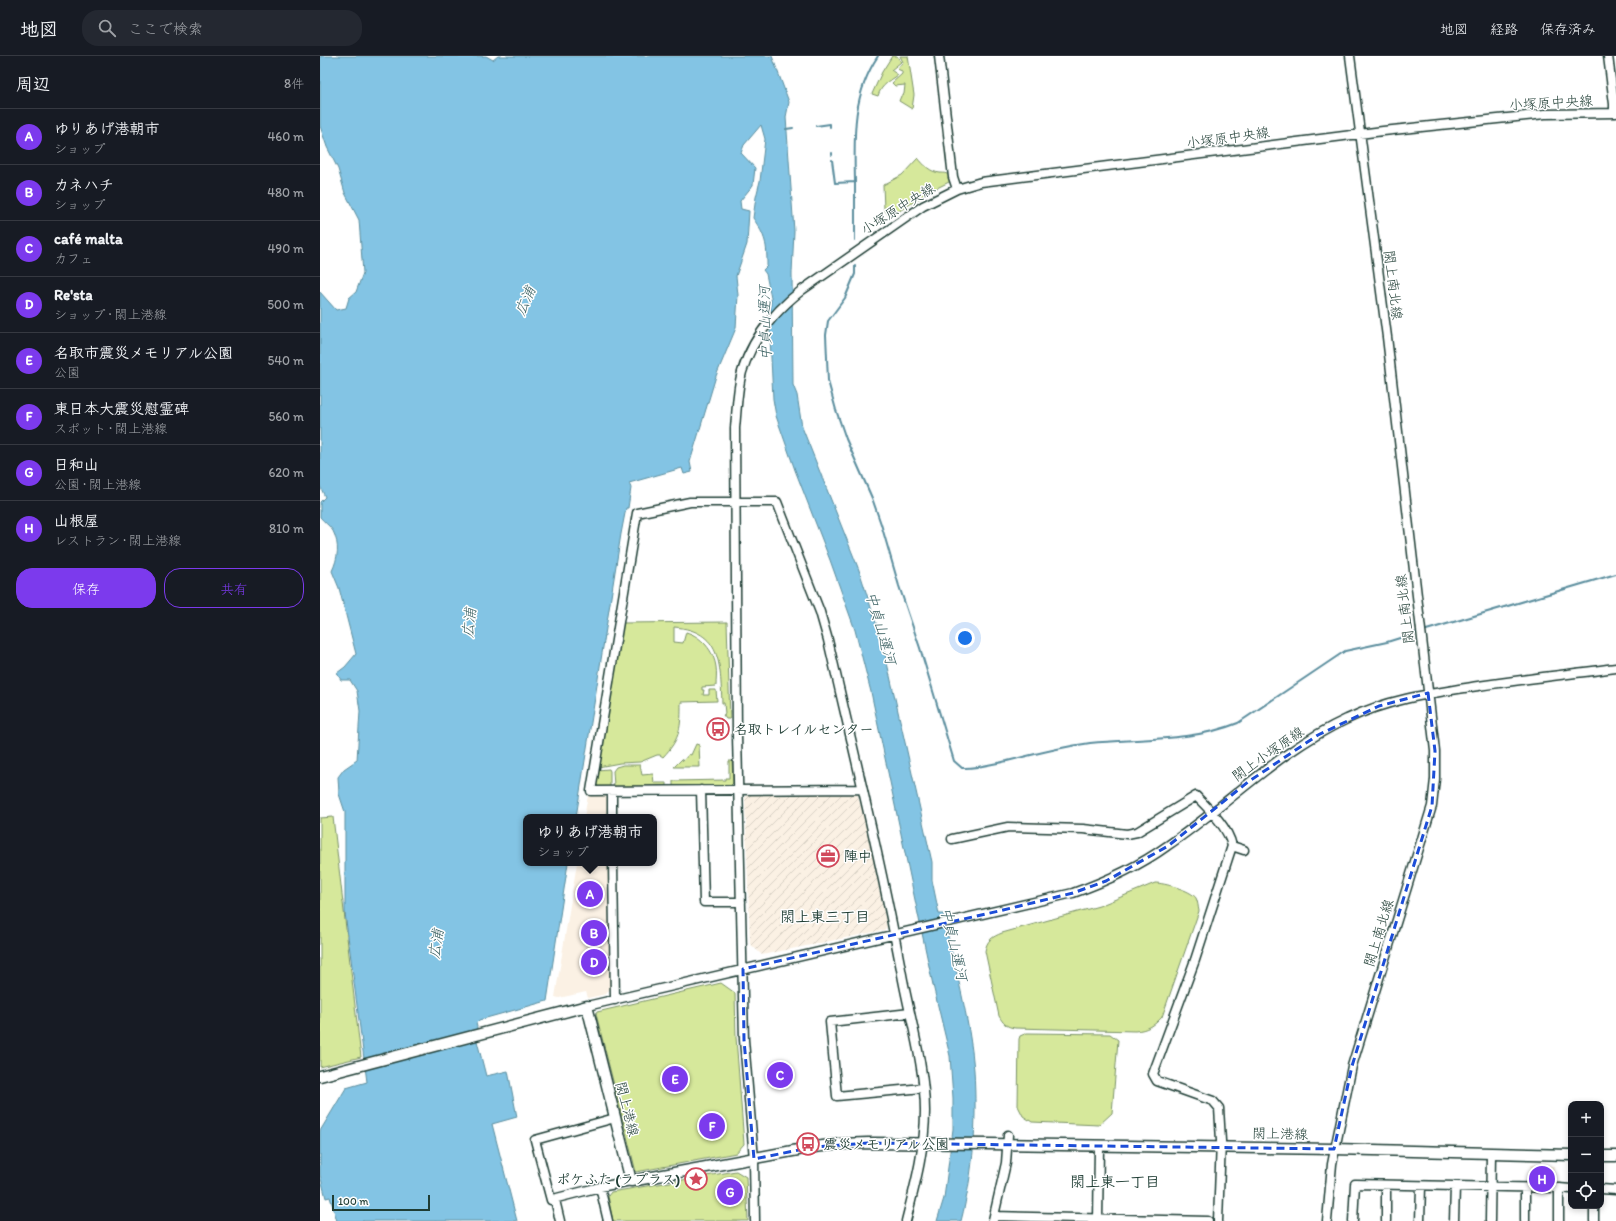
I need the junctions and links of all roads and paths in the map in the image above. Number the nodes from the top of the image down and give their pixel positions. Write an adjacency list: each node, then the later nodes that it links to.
1 (939, 56): 7 (street)
2 (1350, 56): 6 (street, 閖上南北線)
3 (1608, 56): 4 (street)
4 (1615, 103): 5 (street)
5 (1615, 113): 6 (street, 小塚原中央線)
6 (1361, 134): 7 (street, 小塚原中央線); 10 (street, 閖上南北線)
7 (957, 189): 8 (street, 小塚原中央線)
8 (735, 502): 11 (street); 13 (street); 14 (street)
9 (1616, 668): 10 (street, 閖上小塚原線)
10 (1428, 693): 15 (street, 閖上小塚原線); 34 (street, 閖上南北線)
11 (862, 789): 13 (street); 22 (street)
12 (701, 790): 13 (street); 14 (street); 21 (street)
13 (739, 790): 21 (street)
14 (612, 791): 16 (street)
15 (1211, 813): 17 (street); 18 (street); 22 (street, 閖上小塚原線)
16 (612, 814)
17 (952, 839)
18 (1232, 846): 19 (street); 33 (street)
19 (1244, 850)
20 (613, 866): 24 (street)
21 (741, 902): 23 (street)
22 (894, 934): 23 (street); 26 (street)
23 (743, 969): 24 (street); 39 (street)
24 (615, 1000): 25 (street)
25 (587, 1006): 27 (main road); 29 (main road, 閖上港線)
26 (910, 1013): 28 (street); 28 (street)
27 (320, 1076)
28 (923, 1088): 31 (street)
29 (615, 1118): 40 (main road, 閖上港線); 51 (street)
30 (1008, 1139): 31 (main road, 閖上港線); 32 (main road, 閖上港線); 53 (street)
31 (922, 1143): 39 (main road); 58 (street)
32 (1099, 1146): 33 (main road, 閖上港線); 54 (street)
33 (1221, 1148): 34 (main road, 閖上港線); 60 (street)
34 (1334, 1149): 35 (main road, 閖上港線); 61 (street, 閖上南北線)
35 (1491, 1154): 36 (main road, 閖上港線); 45 (street)
36 (1568, 1155)
37 (1604, 1156): 38 (main road)
38 (1616, 1156)
39 (754, 1159): 40 (main road); 57 (street)
40 (631, 1181): 44 (street)
41 (1386, 1185): 42 (street); 62 (street); 63 (street)
42 (1421, 1186): 43 (street); 64 (street)
43 (1455, 1186): 45 (street); 65 (street)
44 (600, 1187): 51 (street); 56 (street)
45 (1491, 1187): 46 (street); 66 (street)
46 (1525, 1188): 47 (street); 67 (street)
47 (1559, 1188): 48 (street); 68 (street)
48 (1568, 1189)
49 (1604, 1189): 50 (street)
50 (1616, 1190)
51 (555, 1200): 55 (street)
52 (1594, 1209): 69 (street)
53 (994, 1219): 54 (street)
54 (1098, 1220): 59 (street)
55 (560, 1221)
56 (608, 1221)
57 (755, 1221)
58 (906, 1221)
59 (1208, 1221)
60 (1218, 1221)
61 (1327, 1221)
62 (1353, 1221)
63 (1386, 1221)
64 (1420, 1221)
65 (1454, 1221)
66 (1490, 1221)
67 (1525, 1221)
68 (1559, 1221)
69 (1594, 1221)

